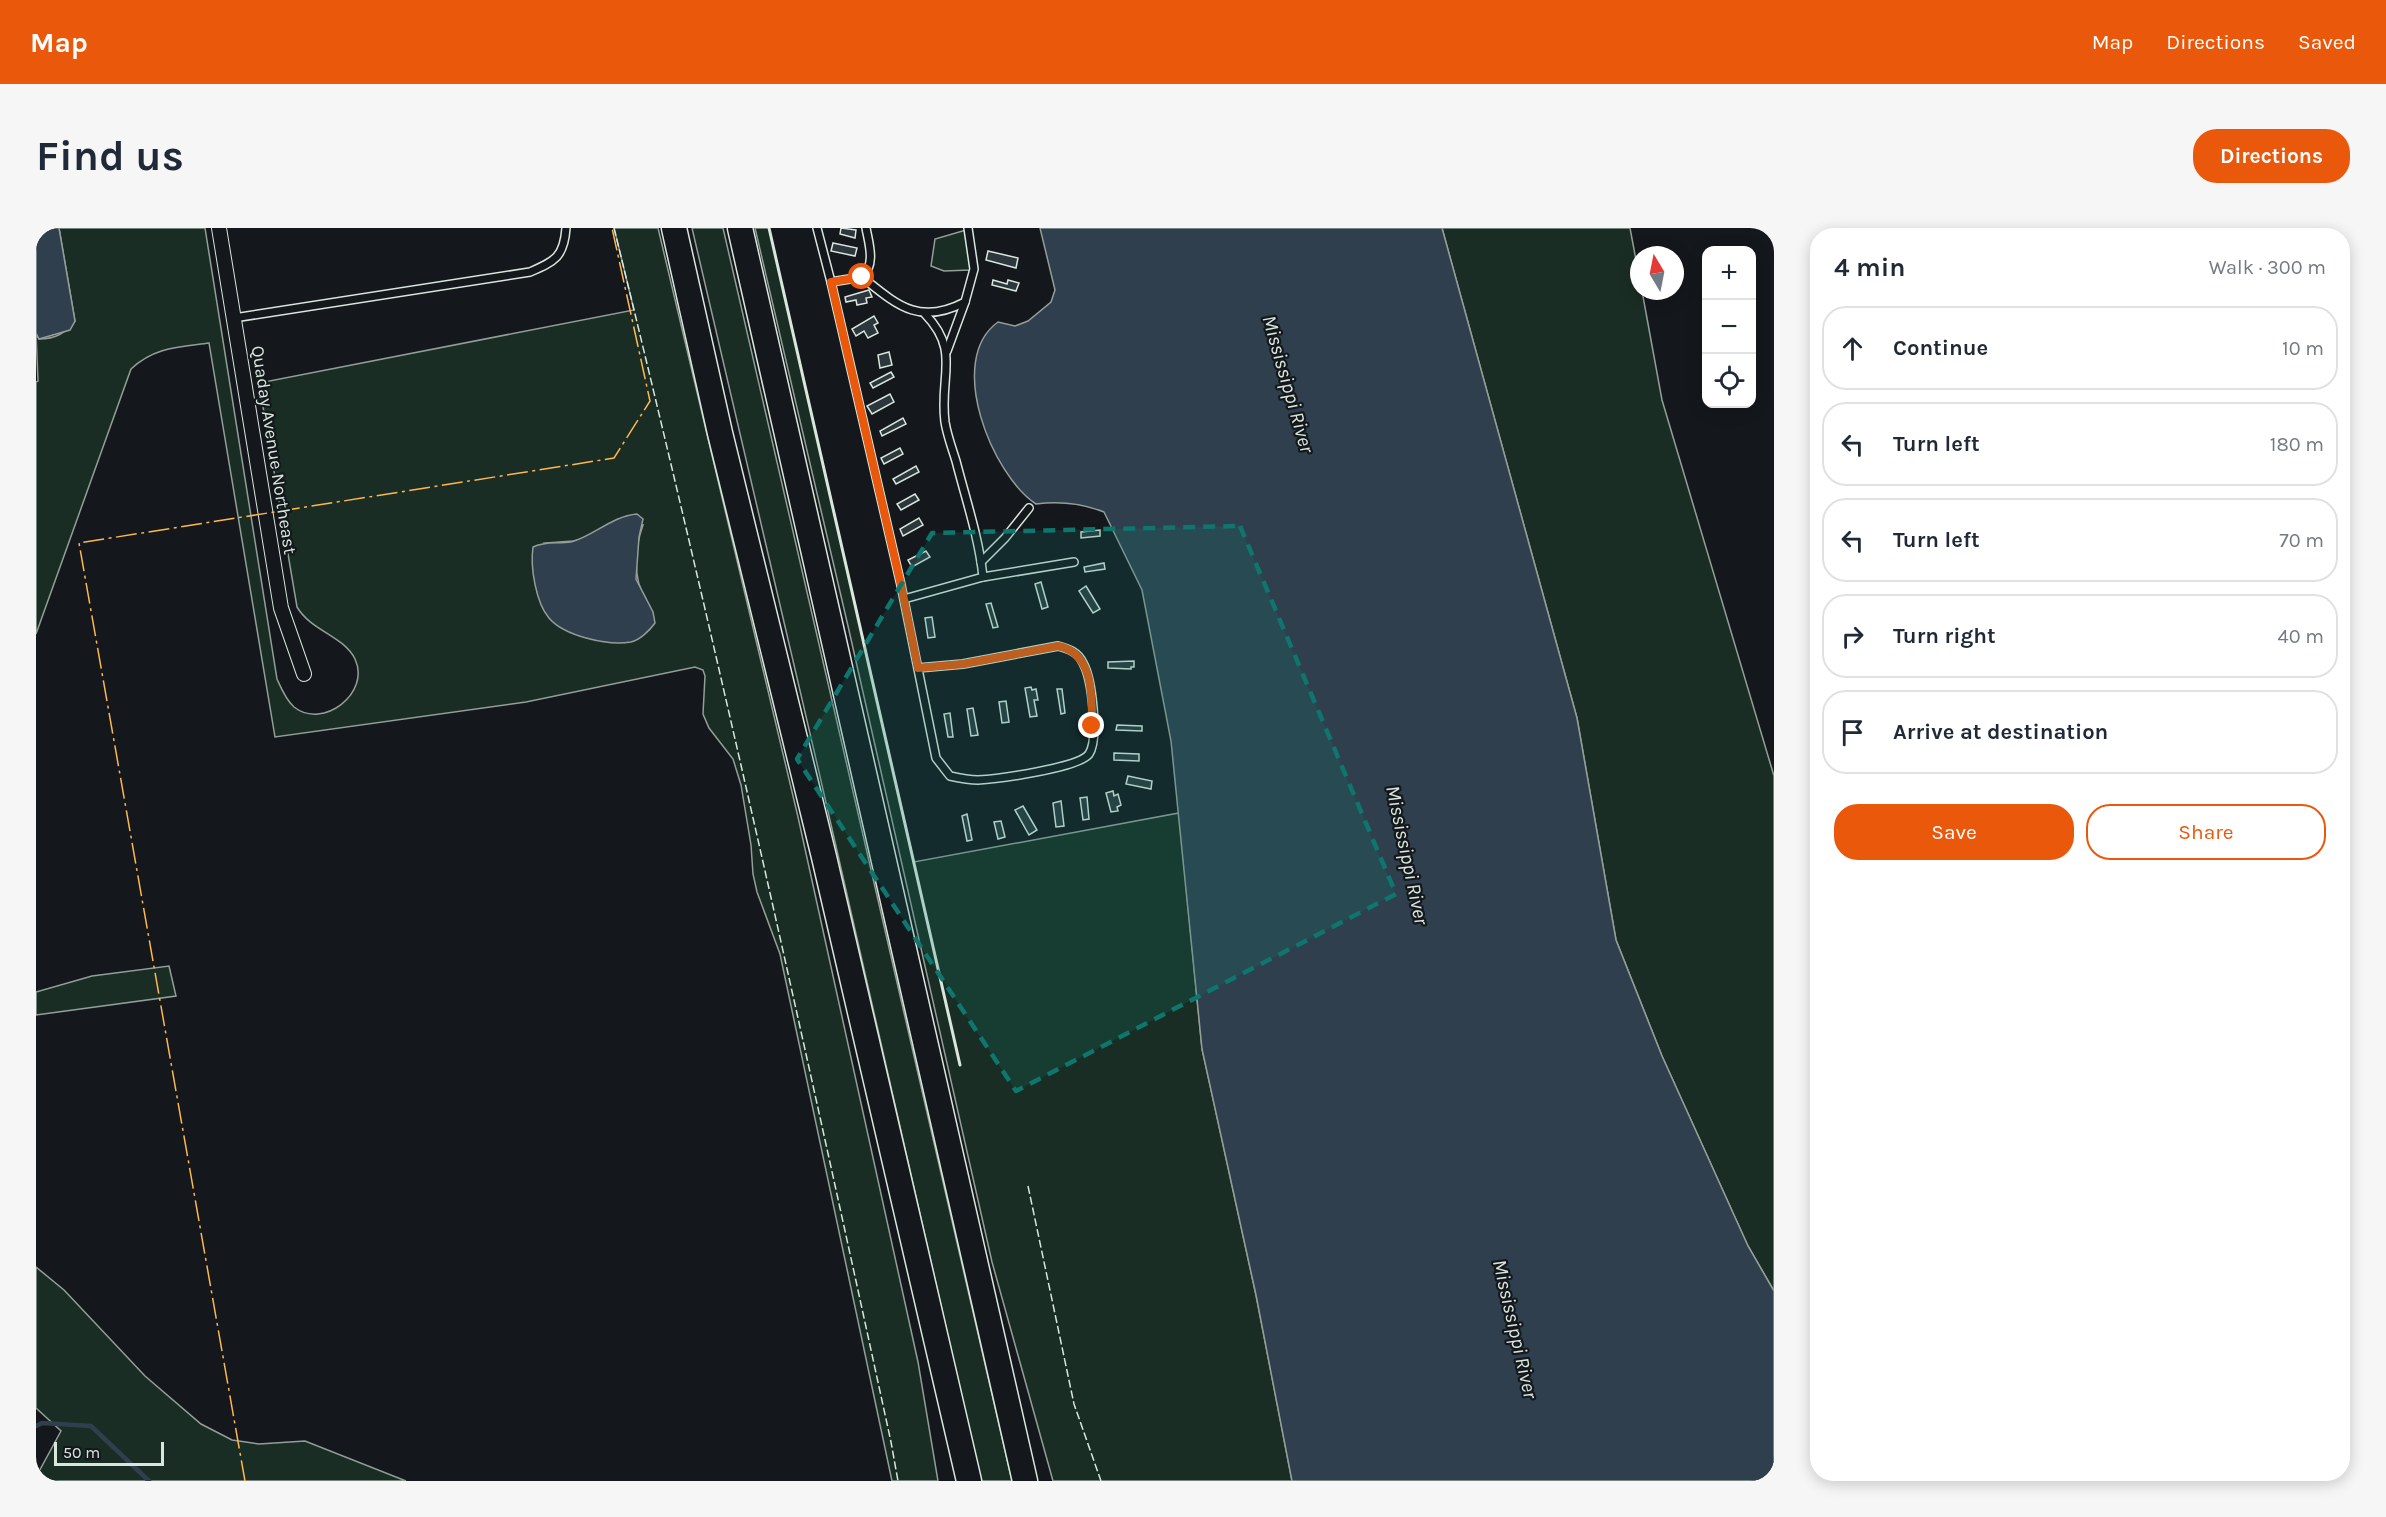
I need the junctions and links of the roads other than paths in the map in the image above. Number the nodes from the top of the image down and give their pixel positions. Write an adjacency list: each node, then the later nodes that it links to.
1 (219, 228): 12 (street, Quaday Avenue Northeast)
2 (566, 228): 12 (lane)
3 (674, 228): 22 (highway)
4 (740, 228): 21 (highway)
5 (817, 228): 9 (lane)
6 (866, 228): 8 (lane)
7 (968, 228): 10 (lane)
8 (862, 277): 9 (lane); 11 (lane)
9 (831, 282): 18 (lane)
10 (965, 302): 11 (lane); 13 (lane)
11 (925, 314): 13 (lane)
12 (234, 318): 20 (street, Quaday Avenue Northeast)
13 (947, 351): 15 (lane)
14 (1029, 508): 15 (lane)
15 (981, 562): 17 (lane)
16 (1074, 562): 17 (lane)
17 (983, 578): 18 (lane)
18 (904, 599): 19 (lane)
19 (918, 668): 19 (lane)
20 (304, 674)
21 (986, 1306): 25 (highway); 26 (highway)
22 (930, 1317): 23 (highway); 24 (highway)
23 (953, 1481)
24 (969, 1481)
25 (1025, 1481)
26 (1039, 1481)

